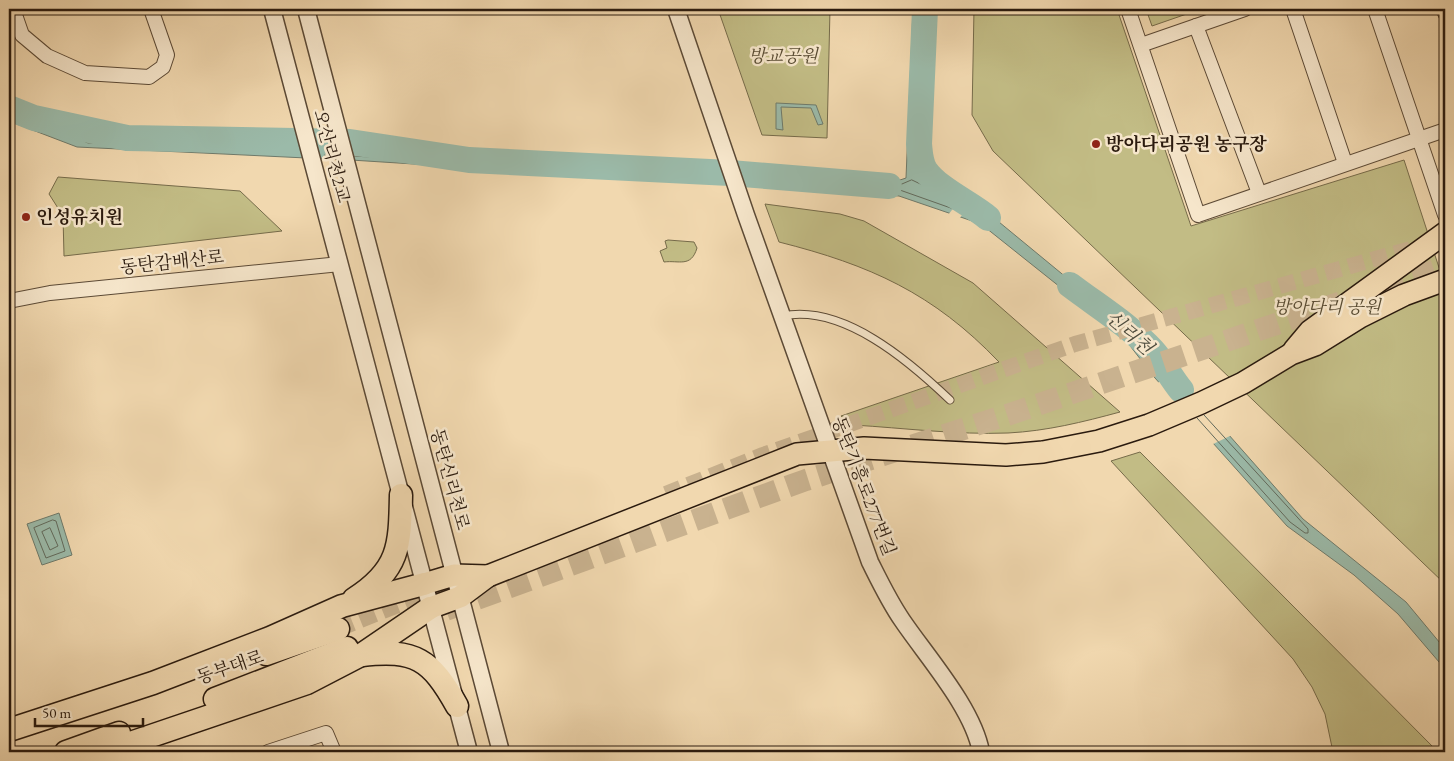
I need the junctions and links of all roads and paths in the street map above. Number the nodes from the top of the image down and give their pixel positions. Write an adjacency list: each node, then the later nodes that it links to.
1 (13, 9): 2 (street)
2 (151, 9)
3 (272, 9): 21 (street, 오산리천2교)
4 (306, 9): 18 (street, 오산리천2교)
5 (676, 9): 24 (street, 동탄기흥로277번길)
6 (1128, 9): 13 (street)
7 (1245, 9): 12 (street)
8 (1293, 9): 16 (street)
9 (1375, 9): 15 (street)
10 (1444, 9): 11 (street)
11 (1445, 13)
12 (1196, 26): 13 (street); 17 (street)
13 (1141, 45): 17 (street)
14 (1445, 130): 15 (street)
15 (1419, 138): 16 (street); 19 (street)
16 (1345, 163): 17 (street)
17 (1259, 193)
18 (360, 215): 29 (street, 동탄신리천로)
19 (1445, 215)
20 (1445, 233): 25 (main road)
21 (340, 264): 23 (street, 동탄감배산로); 28 (street)
22 (1445, 280): 25 (main road)
23 (9, 301)
24 (782, 316): 26 (lane); 27 (street, 동탄기흥로277번길)
25 (1291, 354): 27 (main road)
26 (950, 400)
27 (829, 450): 30 (main road); 45 (street, 동탄기흥로277번길)
28 (401, 496): 31 (street); 33 (highway)
29 (454, 574): 30 (main road); 31 (main road); 32 (street, 동탄신리천로)
30 (488, 576): 32 (main road)
31 (424, 584): 33 (highway); 34 (street)
32 (460, 597): 34 (main road); 44 (street, 동탄신리천로)
33 (342, 606): 37 (highway)
34 (430, 608): 35 (highway); 36 (street)
35 (349, 644): 36 (highway); 38 (highway, 동부대로); 39 (highway, 동부대로); 40 (highway)
36 (457, 706): 43 (street)
37 (9, 730)
38 (9, 744)
39 (66, 752)
40 (104, 752)
41 (268, 752): 42 (street)
42 (334, 752)
43 (469, 752)
44 (501, 752)
45 (981, 752)

